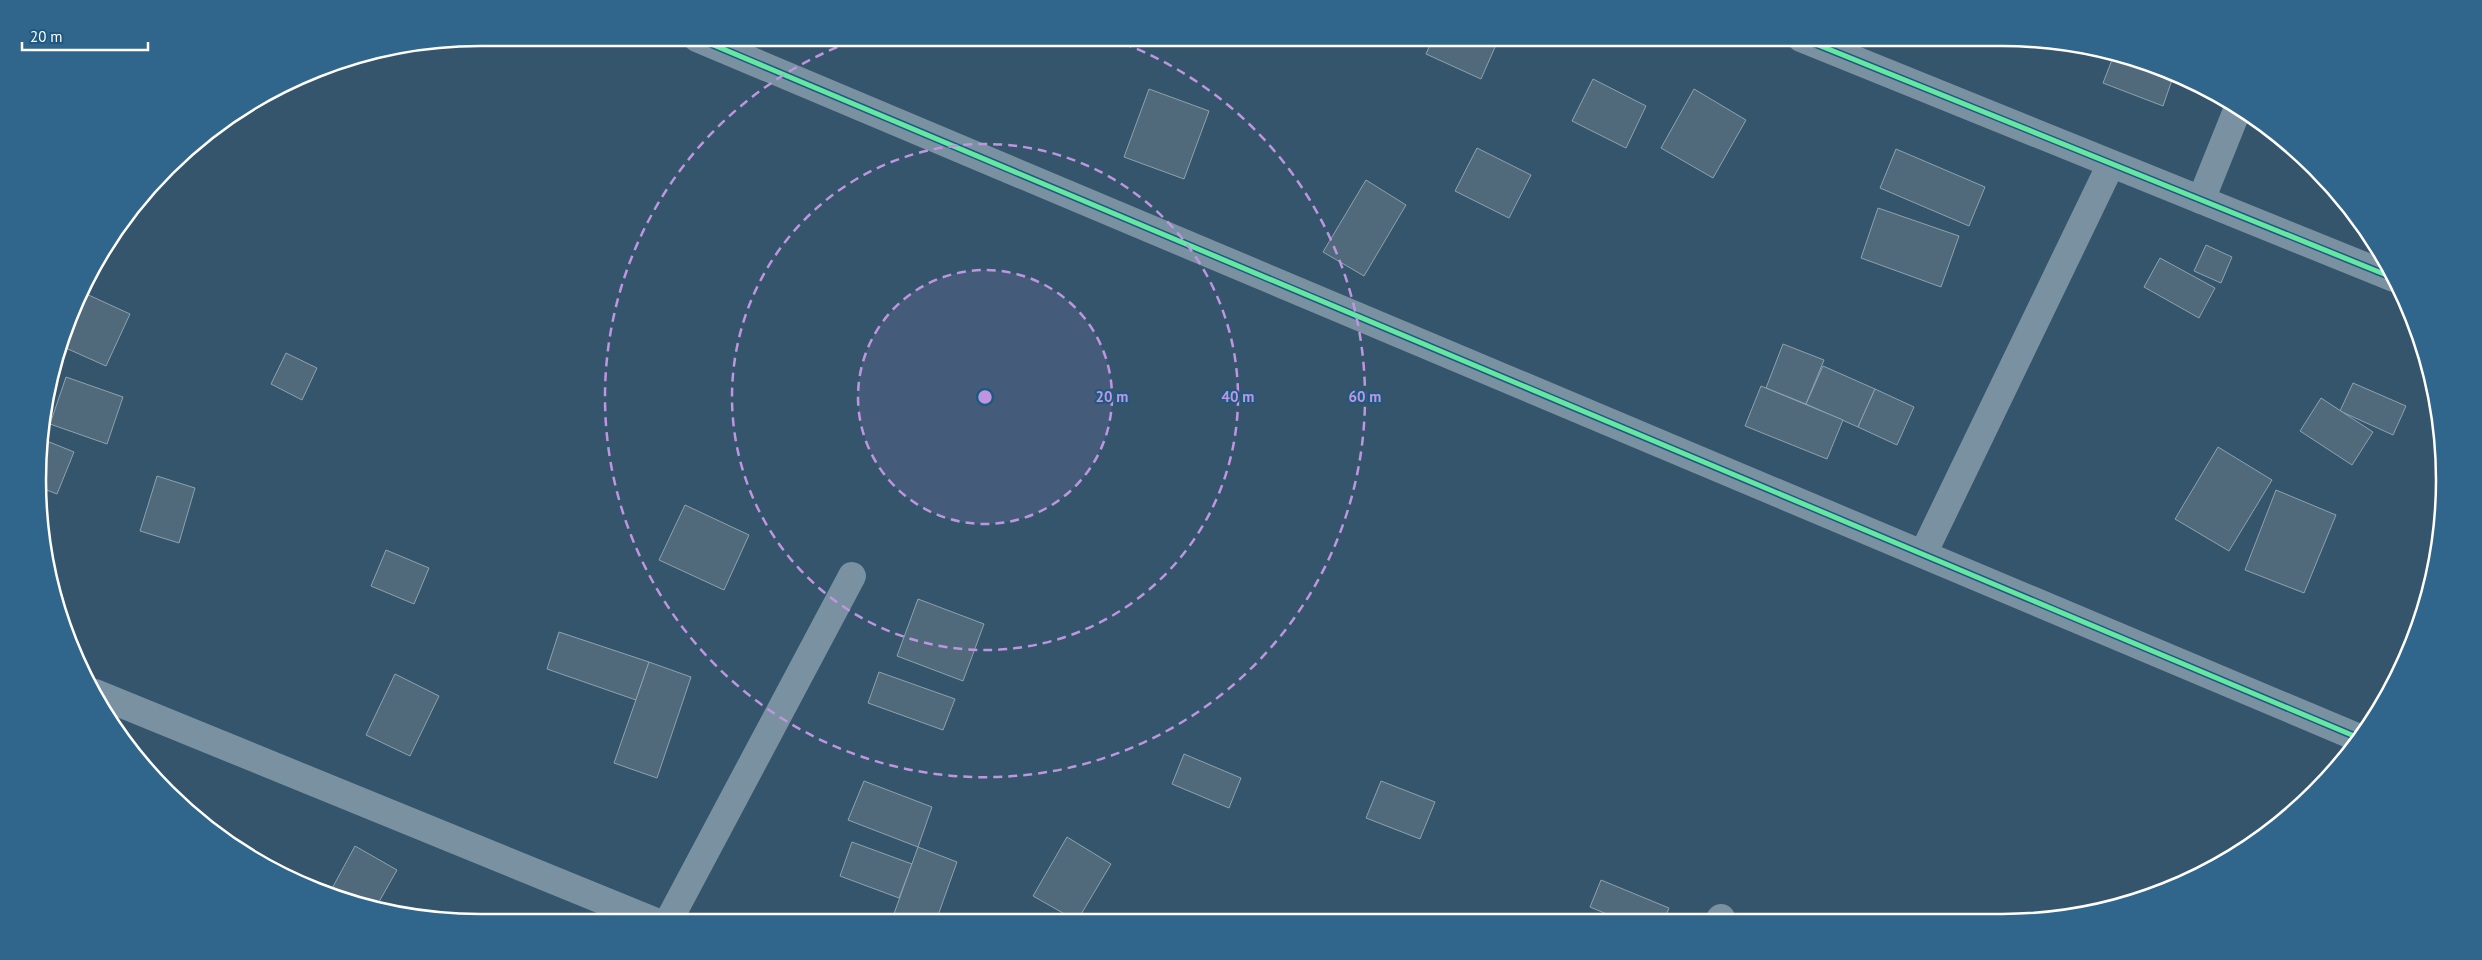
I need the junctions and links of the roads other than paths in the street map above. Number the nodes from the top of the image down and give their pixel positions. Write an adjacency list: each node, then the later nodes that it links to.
1 (716, 46): 7 (street)
2 (1821, 46): 4 (street)
3 (2235, 114): 5 (street)
4 (2111, 164): 5 (street); 7 (street)
5 (2201, 200): 6 (street)
6 (2384, 274)
7 (1923, 554): 10 (street)
8 (852, 576): 12 (street)
9 (104, 697): 11 (street)
10 (2352, 735)
11 (636, 914)
12 (672, 914)

